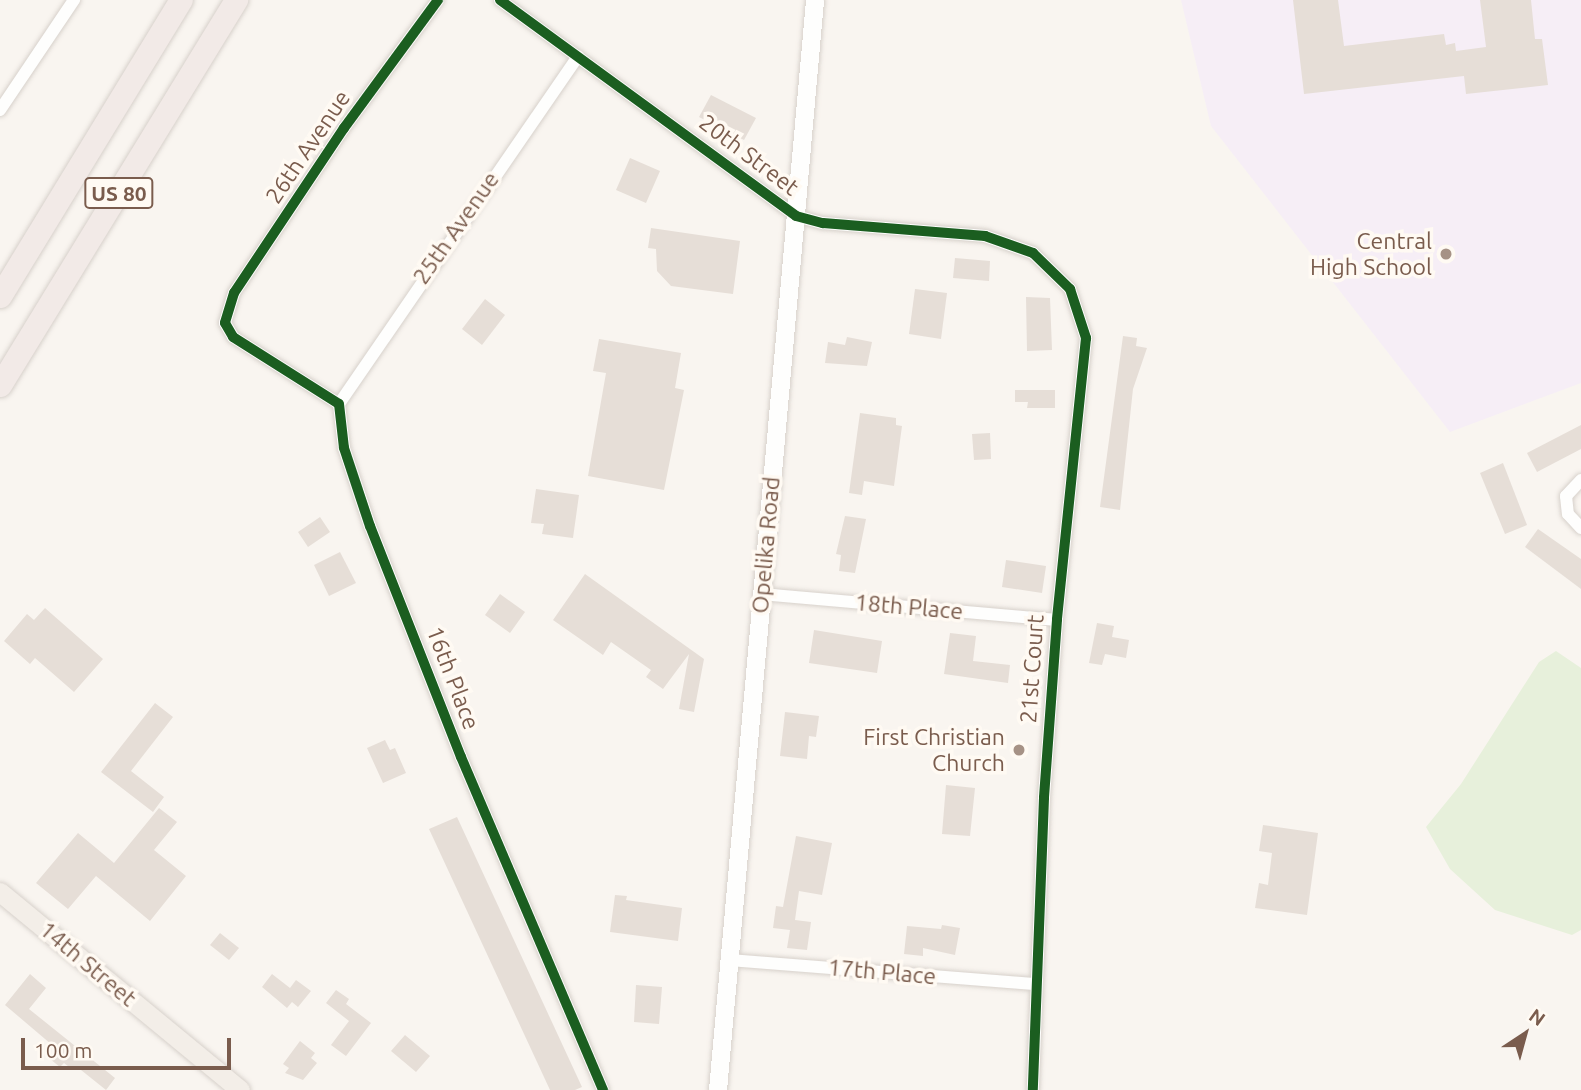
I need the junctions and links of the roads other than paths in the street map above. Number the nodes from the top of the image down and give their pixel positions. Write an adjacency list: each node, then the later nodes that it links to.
1 (74, 0): 8 (street)
2 (181, 0): 11 (highway, US 80)
3 (236, 0): 12 (highway, US 80)
4 (438, 0): 13 (street, 26th Avenue)
5 (500, 0): 7 (street, 20th Street)
6 (815, 0): 9 (main road, Opelika Road)
7 (578, 55): 9 (street, 20th Street); 13 (street, 25th Avenue)
8 (0, 110)
9 (796, 216): 10 (street, 20th Street); 16 (main road, Opelika Road)
10 (1048, 264): 17 (street, 21st Court)
11 (0, 296)
12 (0, 385)
13 (339, 404): 22 (street, 16th Place)
14 (1581, 480): 15 (street)
15 (1581, 528)
16 (761, 594): 17 (street, 18th Place); 19 (main road, Opelika Road)
17 (1057, 620): 20 (street, 21st Court)
18 (0, 892): 21 (main road, 14th Street)
19 (729, 960): 20 (street, 17th Place); 23 (main road, Opelika Road)
20 (1034, 984): 24 (street, 21st Court)
21 (240, 1090)
22 (603, 1090)
23 (718, 1090)
24 (1033, 1090)

